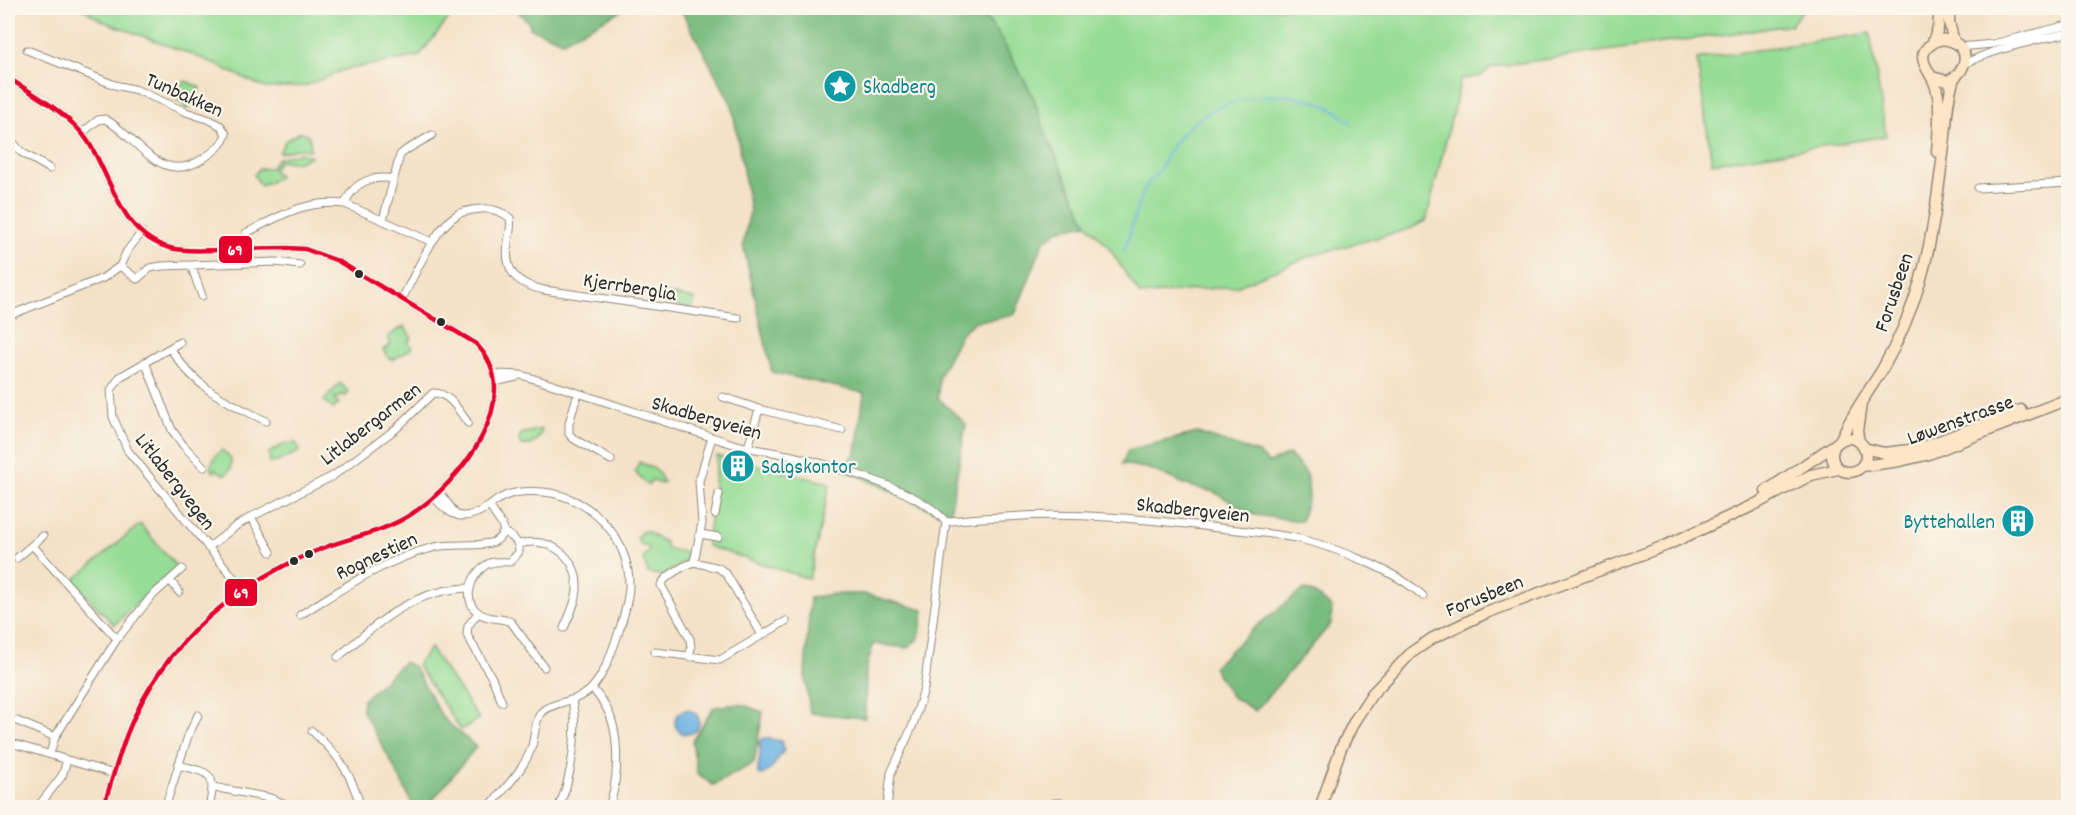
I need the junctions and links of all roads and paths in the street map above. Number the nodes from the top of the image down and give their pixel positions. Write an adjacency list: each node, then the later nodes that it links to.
1 (1940, 8): 5 (main road)
2 (1949, 8): 6 (main road)
3 (2068, 25): 6 (street)
4 (2068, 33): 8 (street)
5 (1933, 42): 6 (main road); 9 (main road)
6 (1957, 44): 8 (main road)
7 (27, 50): 12 (street, Tunbakken)
8 (1964, 64): 11 (main road)
9 (1932, 77): 11 (main road); 18 (main road, Forusbeen)
10 (8, 78): 12 (street)
11 (1954, 78): 18 (main road, Forusbeen)
12 (82, 133): 24 (street)
13 (432, 135): 16 (street)
14 (8, 136): 15 (street)
15 (50, 169)
16 (394, 179): 20 (street); 22 (street)
17 (2068, 183): 19 (street)
18 (1938, 188): 42 (main road, Forusbeen)
19 (1978, 188)
20 (345, 204): 22 (street); 25 (street)
21 (8, 213): 23 (street)
22 (383, 220): 26 (street)
23 (8, 224)
24 (142, 232): 29 (street); 31 (street)
25 (246, 234)
26 (432, 242): 31 (street); 33 (street, Kjerrberglia)
27 (191, 265): 28 (street); 29 (street); 30 (street)
28 (300, 265)
29 (120, 266): 32 (street)
30 (202, 296)
31 (402, 299): 37 (street)
32 (8, 316)
33 (738, 318)
34 (180, 342): 35 (street, Litlabergvegen)
35 (170, 348): 36 (street, Litlabergvegen); 44 (street)
36 (145, 362): 53 (street, Litlabergvegen); 68 (street, Litlabergvegen)
37 (494, 378): 39 (street, Skadbergveien); 56 (street)
38 (2068, 391): 49 (main road, Løwenstrasse)
39 (578, 393): 47 (street, Skadbergveien); 51 (street)
40 (723, 397): 43 (street)
41 (2068, 399): 52 (main road, Løwenstrasse)
42 (1862, 401): 48 (main road, Forusbeen); 49 (main road, Forusbeen)
43 (759, 409): 46 (street); 50 (street)
44 (266, 421)
45 (468, 423): 60 (street, Litlabergarmen)
46 (842, 430)
47 (712, 437): 50 (street, Skadbergveien); 63 (street)
48 (1838, 442): 49 (main road); 54 (main road); 58 (main road, Forusbeen)
49 (1862, 445): 52 (main road)
50 (748, 448): 61 (street, Skadbergveien)
51 (611, 460)
52 (1862, 466): 54 (main road)
53 (204, 467)
54 (1838, 469): 58 (main road, Forusbeen)
55 (719, 494): 59 (street)
56 (436, 495): 57 (street); 75 (street)
57 (490, 507): 62 (street); 88 (street)
58 (1743, 509): 113 (main road, Forusbeen)
59 (715, 514)
60 (251, 517): 68 (street, Litlabergarmen); 69 (street)
61 (946, 522): 77 (street, Skadbergveien); 110 (street)
62 (504, 532): 66 (street); 79 (street, Rognestien)
63 (700, 534): 65 (street); 71 (street)
64 (43, 536): 67 (street)
65 (718, 537)
66 (519, 544): 74 (street); 81 (street)
67 (33, 546): 70 (street); 83 (street)
68 (208, 548): 75 (street, Litlabergvegen)
69 (271, 552)
70 (17, 558)
71 (694, 562): 82 (street); 86 (street)
72 (182, 569): 73 (street)
73 (170, 580): 76 (street); 83 (street)
74 (469, 588): 78 (street); 85 (street)
75 (244, 590): 99 (street)
76 (179, 592)
77 (1423, 596)
78 (478, 613): 87 (street); 90 (street)
79 (300, 615)
80 (786, 621): 82 (street)
81 (564, 628)
82 (762, 636): 86 (street)
83 (117, 639): 94 (street)
84 (655, 652): 86 (street)
85 (338, 657)
86 (689, 657)
87 (544, 667)
88 (592, 688): 89 (street); 109 (street)
89 (572, 701): 107 (street); 108 (street)
90 (502, 702)
91 (198, 715): 98 (street)
92 (17, 721): 94 (street)
93 (312, 731): 106 (street)
94 (55, 737): 96 (street)
95 (8, 742): 96 (street)
96 (50, 754): 97 (street)
97 (67, 760): 99 (street); 101 (street)
98 (178, 765): 100 (street); 103 (street)
99 (114, 774): 102 (street)
100 (213, 787): 104 (street); 105 (street)
101 (37, 807)
102 (103, 807)
103 (165, 807)
104 (209, 807)
105 (295, 807)
106 (362, 807)
107 (488, 807)
108 (558, 807)
109 (608, 807)
110 (887, 807)
111 (1044, 807): 112 (street)
112 (1073, 807)
113 (1320, 807)

